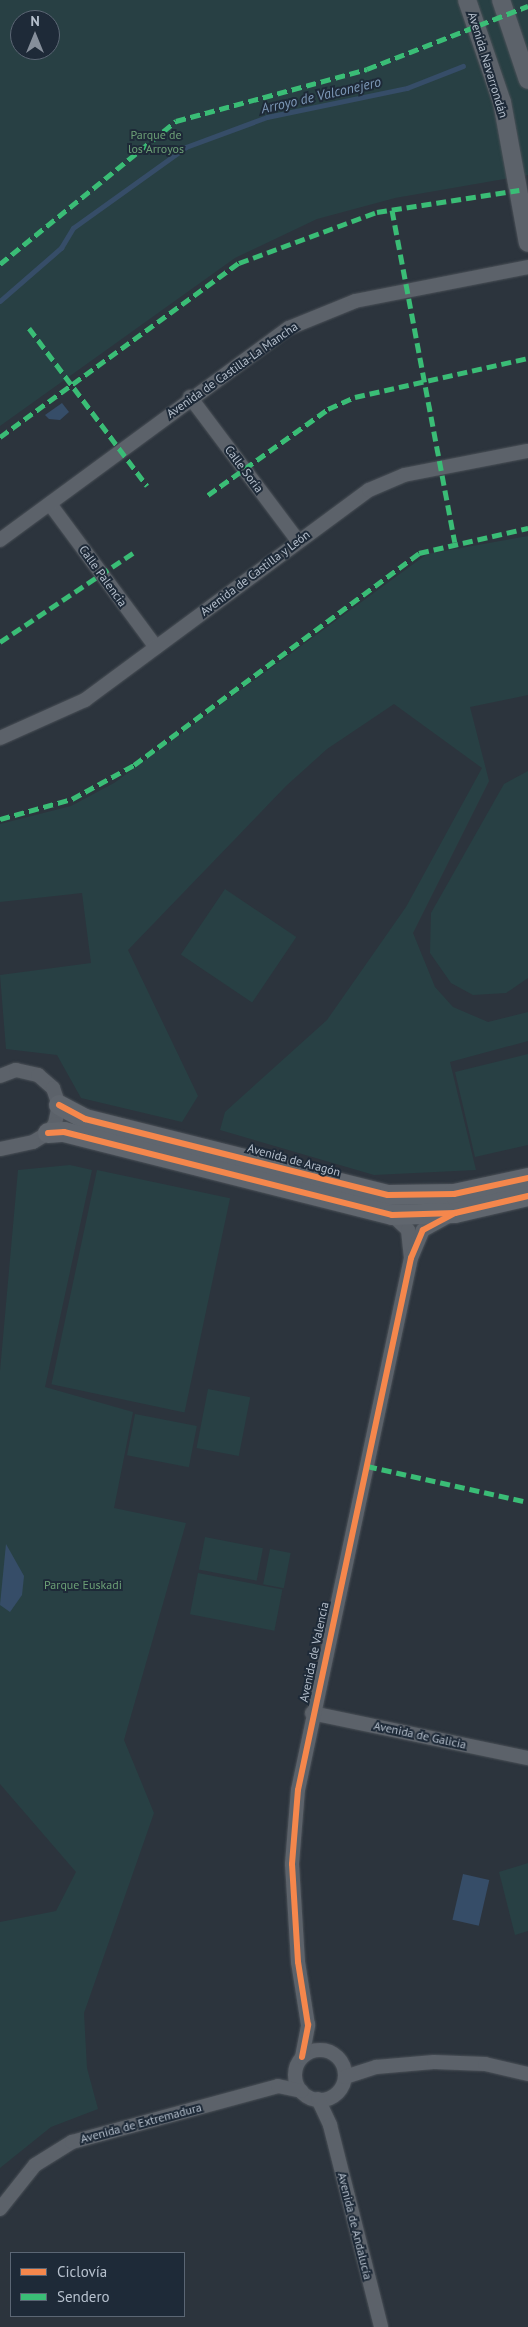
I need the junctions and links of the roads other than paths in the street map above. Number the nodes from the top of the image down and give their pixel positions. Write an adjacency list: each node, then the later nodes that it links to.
1 (467, 0): 4 (street, Avenida Navarrondán)
2 (501, 0): 3 (street)
3 (528, 80)
4 (528, 243)
5 (528, 267): 6 (street, Avenida de Castilla-La Mancha)
6 (190, 397): 8 (street, Avenida de Castilla-La Mancha); 10 (street, Calle Soria)
7 (528, 450): 10 (street, Avenida de Castilla y León)
8 (50, 504): 9 (street, Avenida de Castilla-La Mancha); 11 (street, Calle Palencia)
9 (0, 540)
10 (298, 541): 11 (street, Avenida de Castilla y León)
11 (156, 647): 12 (street, Avenida de Castilla y León)
12 (0, 738)
13 (0, 1062): 14 (street)
14 (16, 1070): 15 (street); 16 (street)
15 (0, 1076)
16 (59, 1105): 17 (street); 21 (main road, Avenida de Aragón)
17 (48, 1133): 19 (street); 24 (main road)
18 (0, 1136): 19 (street)
19 (20, 1144): 20 (street)
20 (0, 1149)
21 (528, 1178)
22 (528, 1196): 23 (main road)
23 (455, 1212): 24 (main road); 25 (street)
24 (392, 1214): 25 (street)
25 (411, 1258): 26 (street, Avenida de Valencia)
26 (312, 1713): 27 (street, Avenida de Galicia); 28 (street, Avenida de Valencia)
27 (528, 1758)
28 (308, 2025): 29 (street, Avenida de Valencia); 30 (street, Avenida de Valencia)
29 (326, 2051): 30 (street); 31 (street)
30 (302, 2057): 33 (street)
31 (340, 2061): 32 (street); 35 (street)
32 (376, 2067): 34 (street); 35 (street)
33 (295, 2070): 36 (street, Avenida de Extremadura); 37 (street)
34 (528, 2074)
35 (344, 2077): 38 (street)
36 (278, 2086): 37 (street, Avenida de Extremadura); 41 (street, Avenida de Extremadura)
37 (301, 2091): 39 (street)
38 (336, 2093): 39 (street); 40 (street, Avenida de Andalucía)
39 (318, 2100): 40 (street, Avenida de Andalucía)
40 (330, 2125): 42 (street, Avenida de Andalucía)
41 (0, 2209)
42 (381, 2327)

